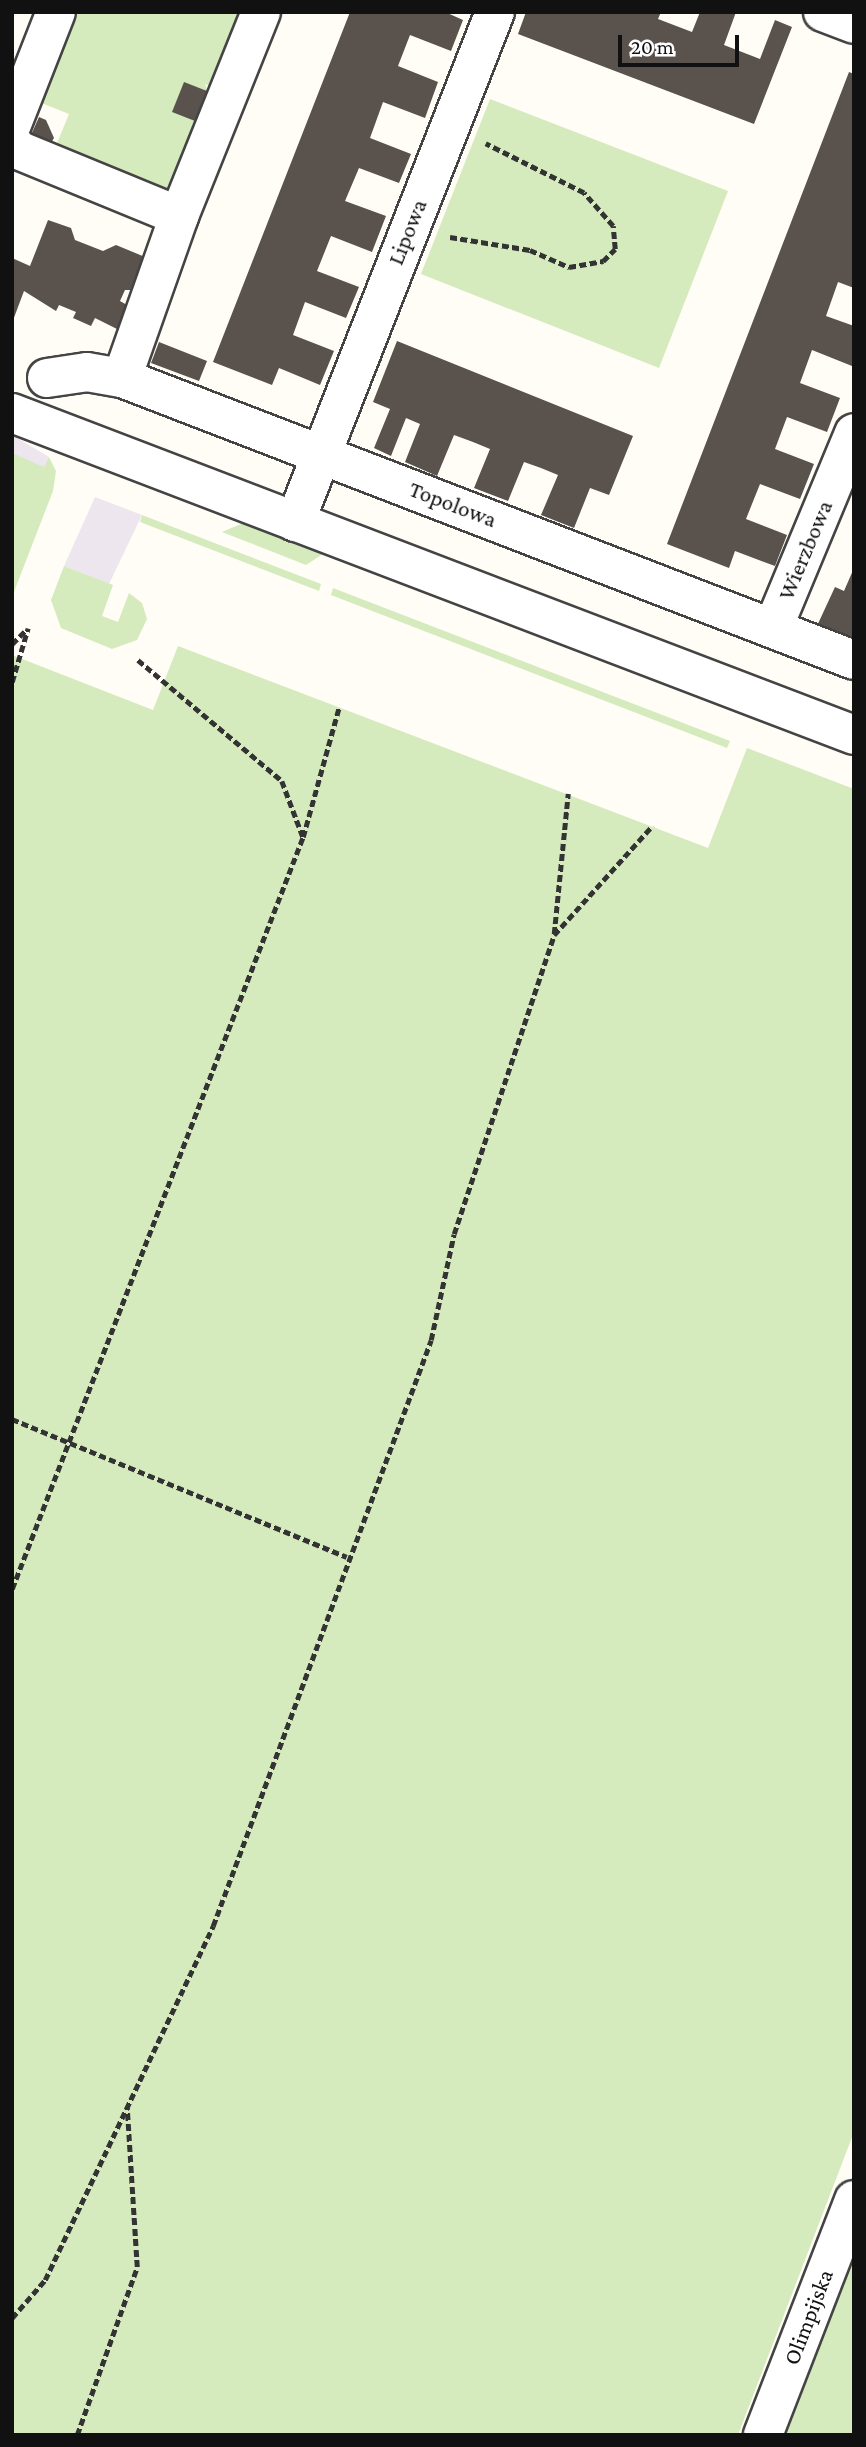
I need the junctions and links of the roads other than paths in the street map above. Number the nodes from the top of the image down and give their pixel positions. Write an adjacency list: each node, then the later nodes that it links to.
1 (56, 12): 6 (street)
2 (261, 12): 8 (street)
3 (495, 12): 13 (street, Lipowa)
4 (823, 12): 5 (street)
5 (854, 24)
6 (12, 124)
7 (12, 142): 8 (street)
8 (179, 216): 10 (street)
9 (47, 378): 10 (street, Topolowa)
10 (122, 378): 13 (street, Topolowa)
11 (12, 413): 14 (street)
12 (854, 433): 15 (street, Wierzbowa)
13 (322, 453): 14 (street, Lipowa); 15 (street, Topolowa)
14 (295, 522): 17 (street)
15 (773, 628): 16 (street, Topolowa)
16 (854, 660)
17 (854, 735)
18 (854, 2200): 19 (street, Olimpijska)
19 (763, 2435)

